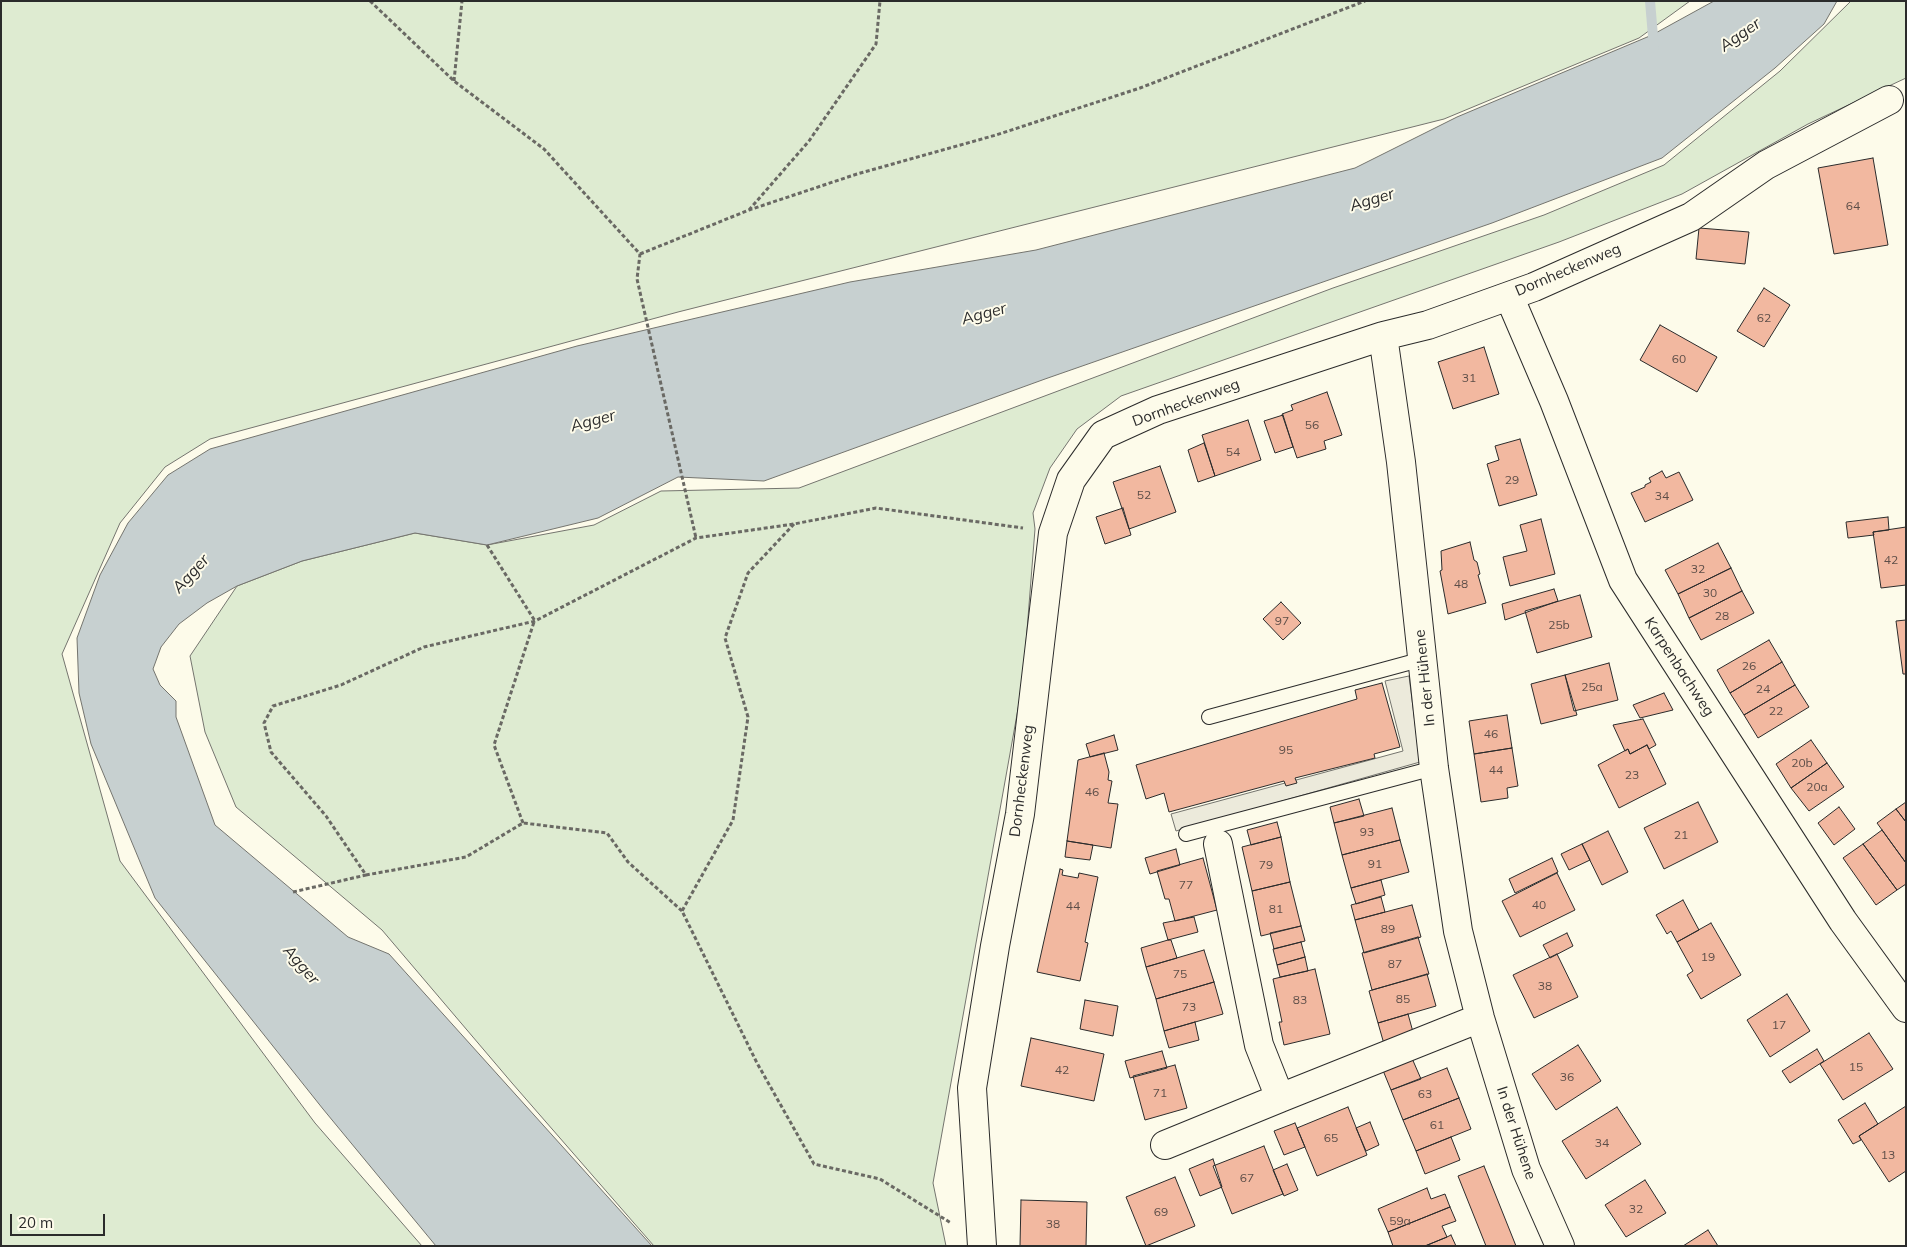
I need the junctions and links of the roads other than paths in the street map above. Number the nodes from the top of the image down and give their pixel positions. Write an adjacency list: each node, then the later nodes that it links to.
1 (1889, 100): 2 (street, Dornheckenweg)
2 (1509, 296): 3 (street, Dornheckenweg); 9 (street, Karpenbachweg)
3 (1383, 336): 4 (street, In der Hühene); 13 (street, Dornheckenweg)
4 (1423, 659): 5 (lane); 6 (street, In der Hühene)
5 (1209, 717)
6 (1434, 768): 7 (lane); 10 (street, In der Hühene)
7 (1186, 834)
8 (1218, 844): 11 (street)
9 (1902, 992)
10 (1480, 1018): 11 (street); 14 (street, In der Hühene)
11 (1280, 1098): 12 (street)
12 (1165, 1145)
13 (981, 1244)
14 (1560, 1246)

